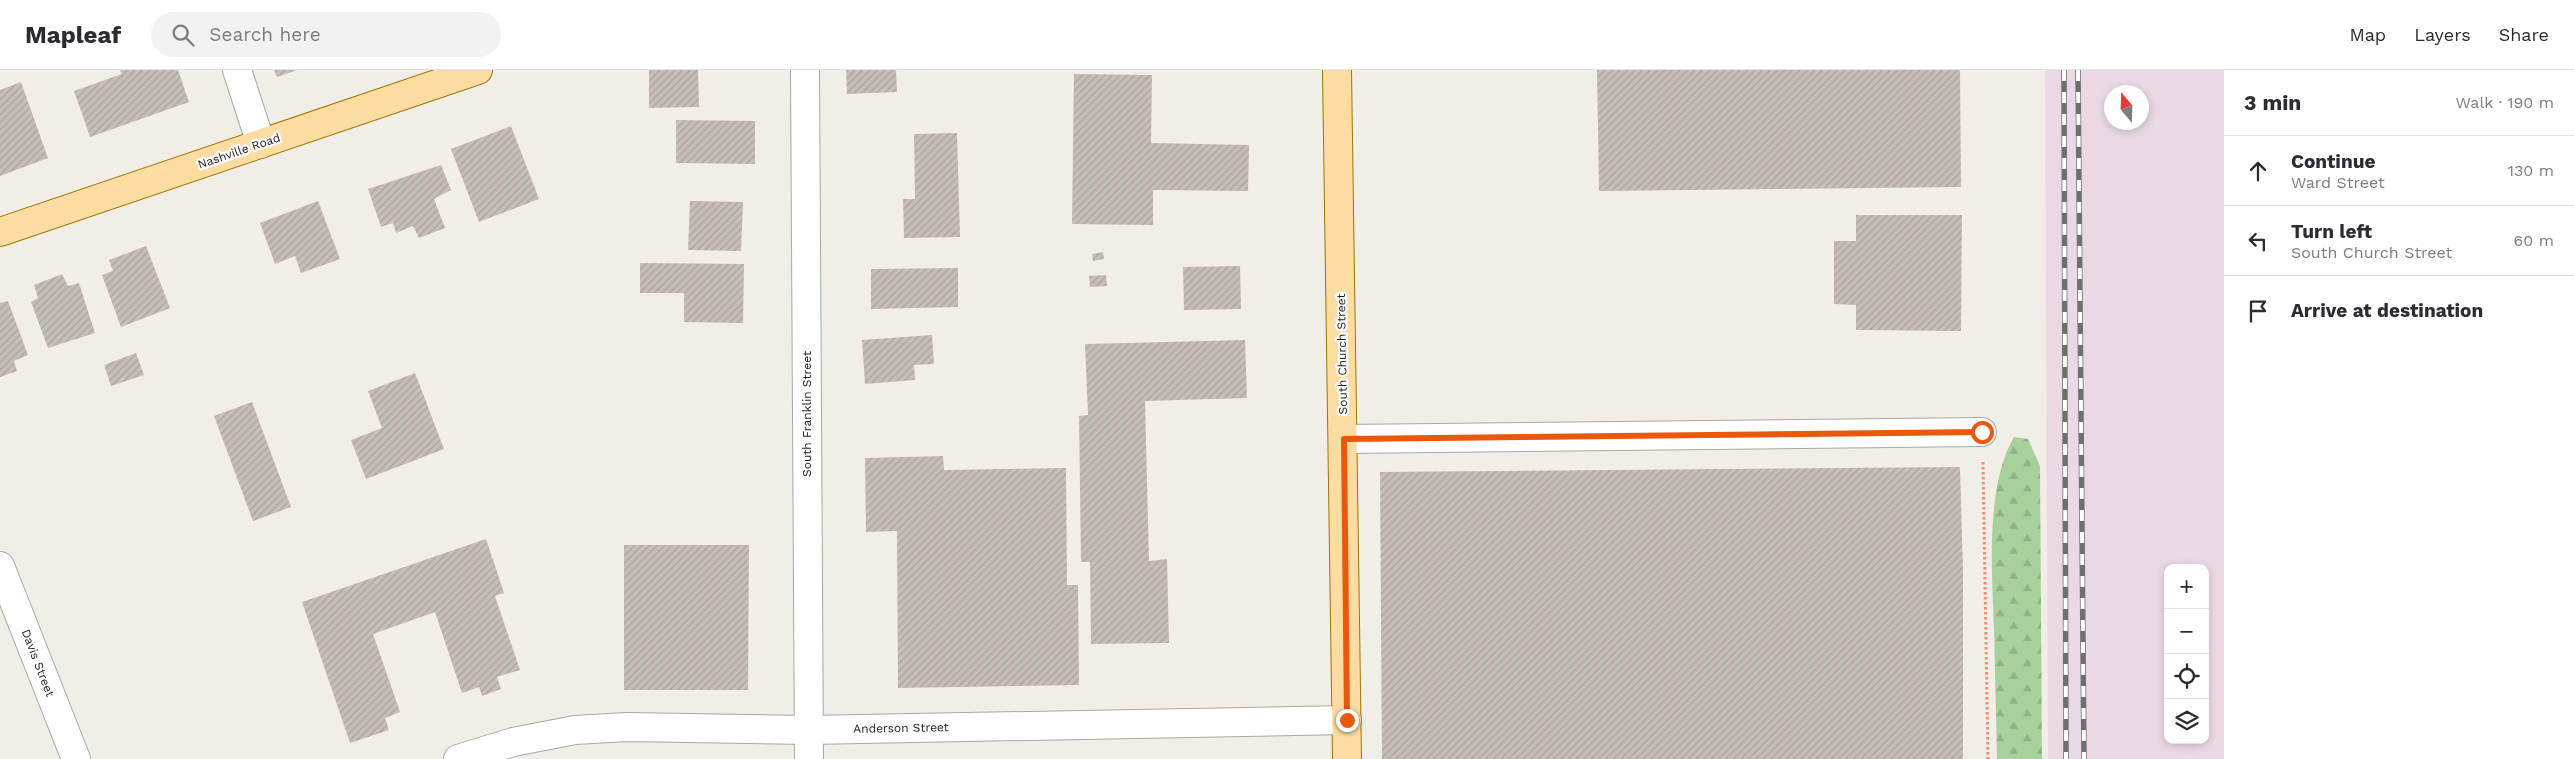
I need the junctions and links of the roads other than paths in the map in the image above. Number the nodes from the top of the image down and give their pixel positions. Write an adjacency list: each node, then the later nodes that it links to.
1 (236, 70): 5 (street)
2 (478, 70): 5 (main road, Nashville Road)
3 (805, 70): 11 (street, South Franklin Street)
4 (1337, 70): 8 (main road, South Church Street)
5 (261, 144): 6 (main road, Nashville Road)
6 (0, 232)
7 (1982, 432): 8 (street)
8 (1344, 439): 10 (main road, South Church Street)
9 (0, 566): 12 (street, Davis Street)
10 (1347, 720): 11 (street, Anderson Street); 15 (main road, South Church Street)
11 (809, 730): 13 (street, Anderson Street); 14 (street, South Franklin Street)
12 (76, 759)
13 (458, 759)
14 (809, 759)
15 (1347, 759)

